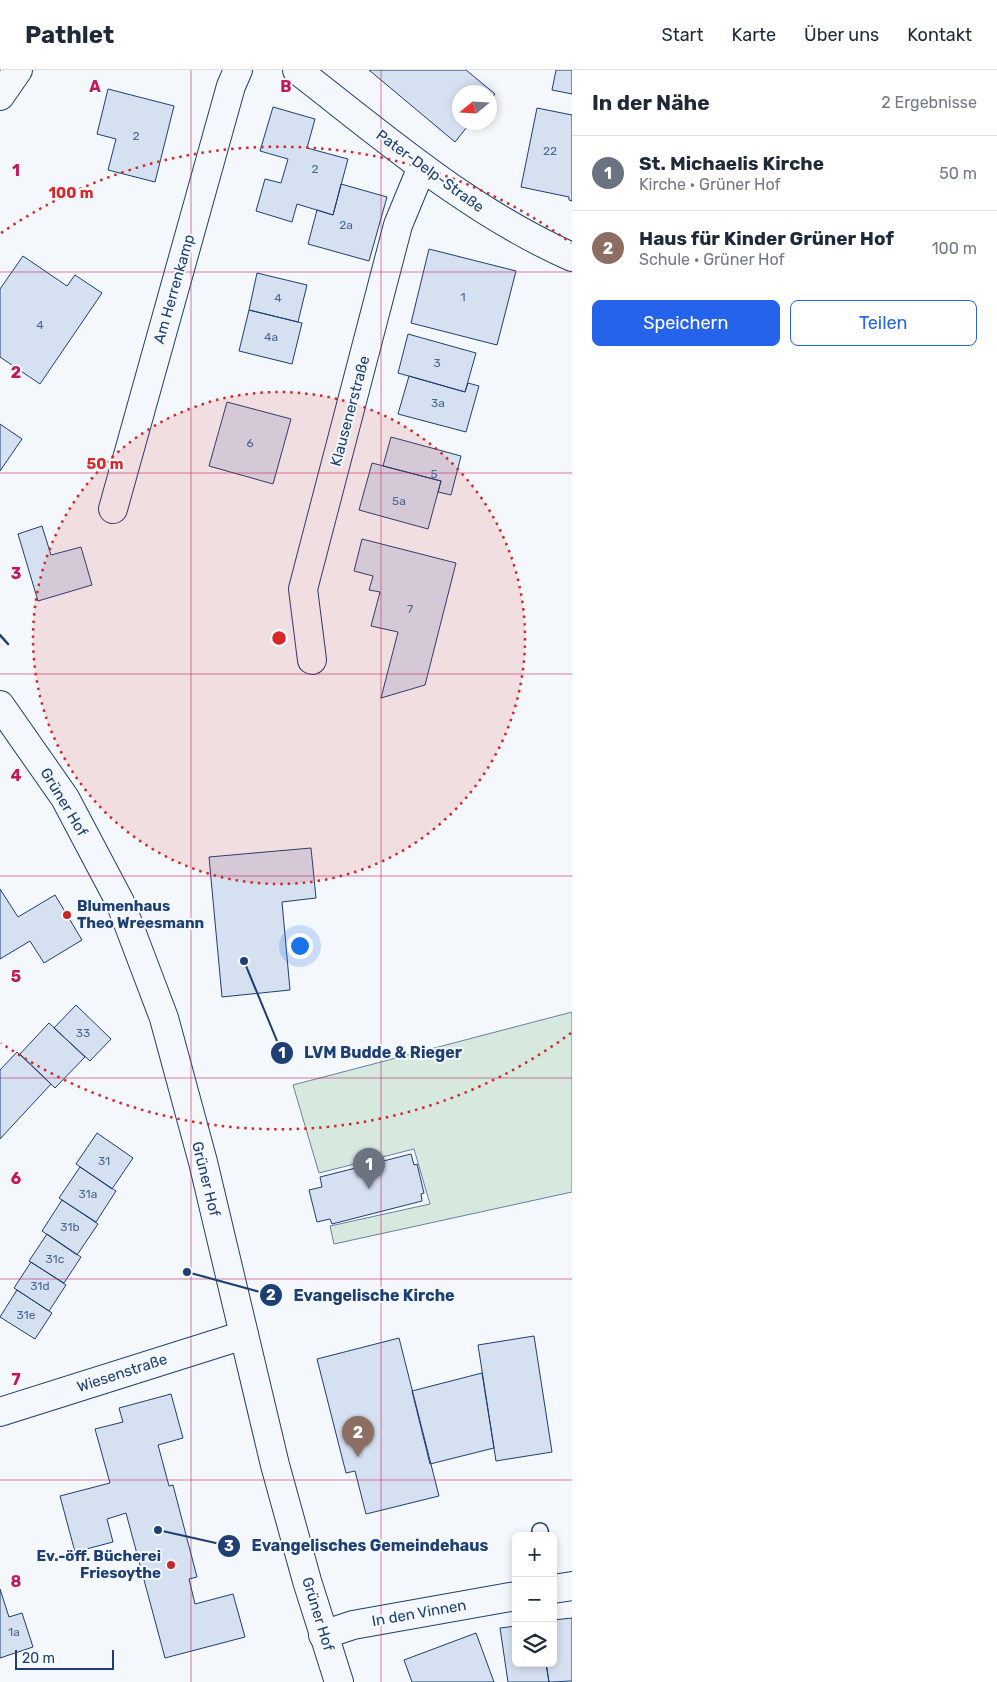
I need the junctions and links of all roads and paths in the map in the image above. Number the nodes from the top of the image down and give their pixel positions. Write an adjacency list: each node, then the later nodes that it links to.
1 (18, 70): 4 (street)
2 (238, 70): 7 (street, Am Herrenkamp)
3 (298, 70): 5 (street, Pater-Delp-Straße)
4 (0, 96)
5 (422, 167): 6 (street, Pater-Delp-Straße); 8 (street, Klausenerstraße)
6 (572, 257)
7 (113, 509)
8 (312, 660)
9 (0, 705): 10 (street, Grüner Hof)
10 (244, 1334): 11 (street, Wiesenstraße); 15 (street, Grüner Hof)
11 (0, 1412)
12 (572, 1586): 13 (street)
13 (557, 1588)
14 (512, 1597): 15 (street, In den Vinnen)
15 (323, 1635): 16 (street, Grüner Hof)
16 (339, 1682)

